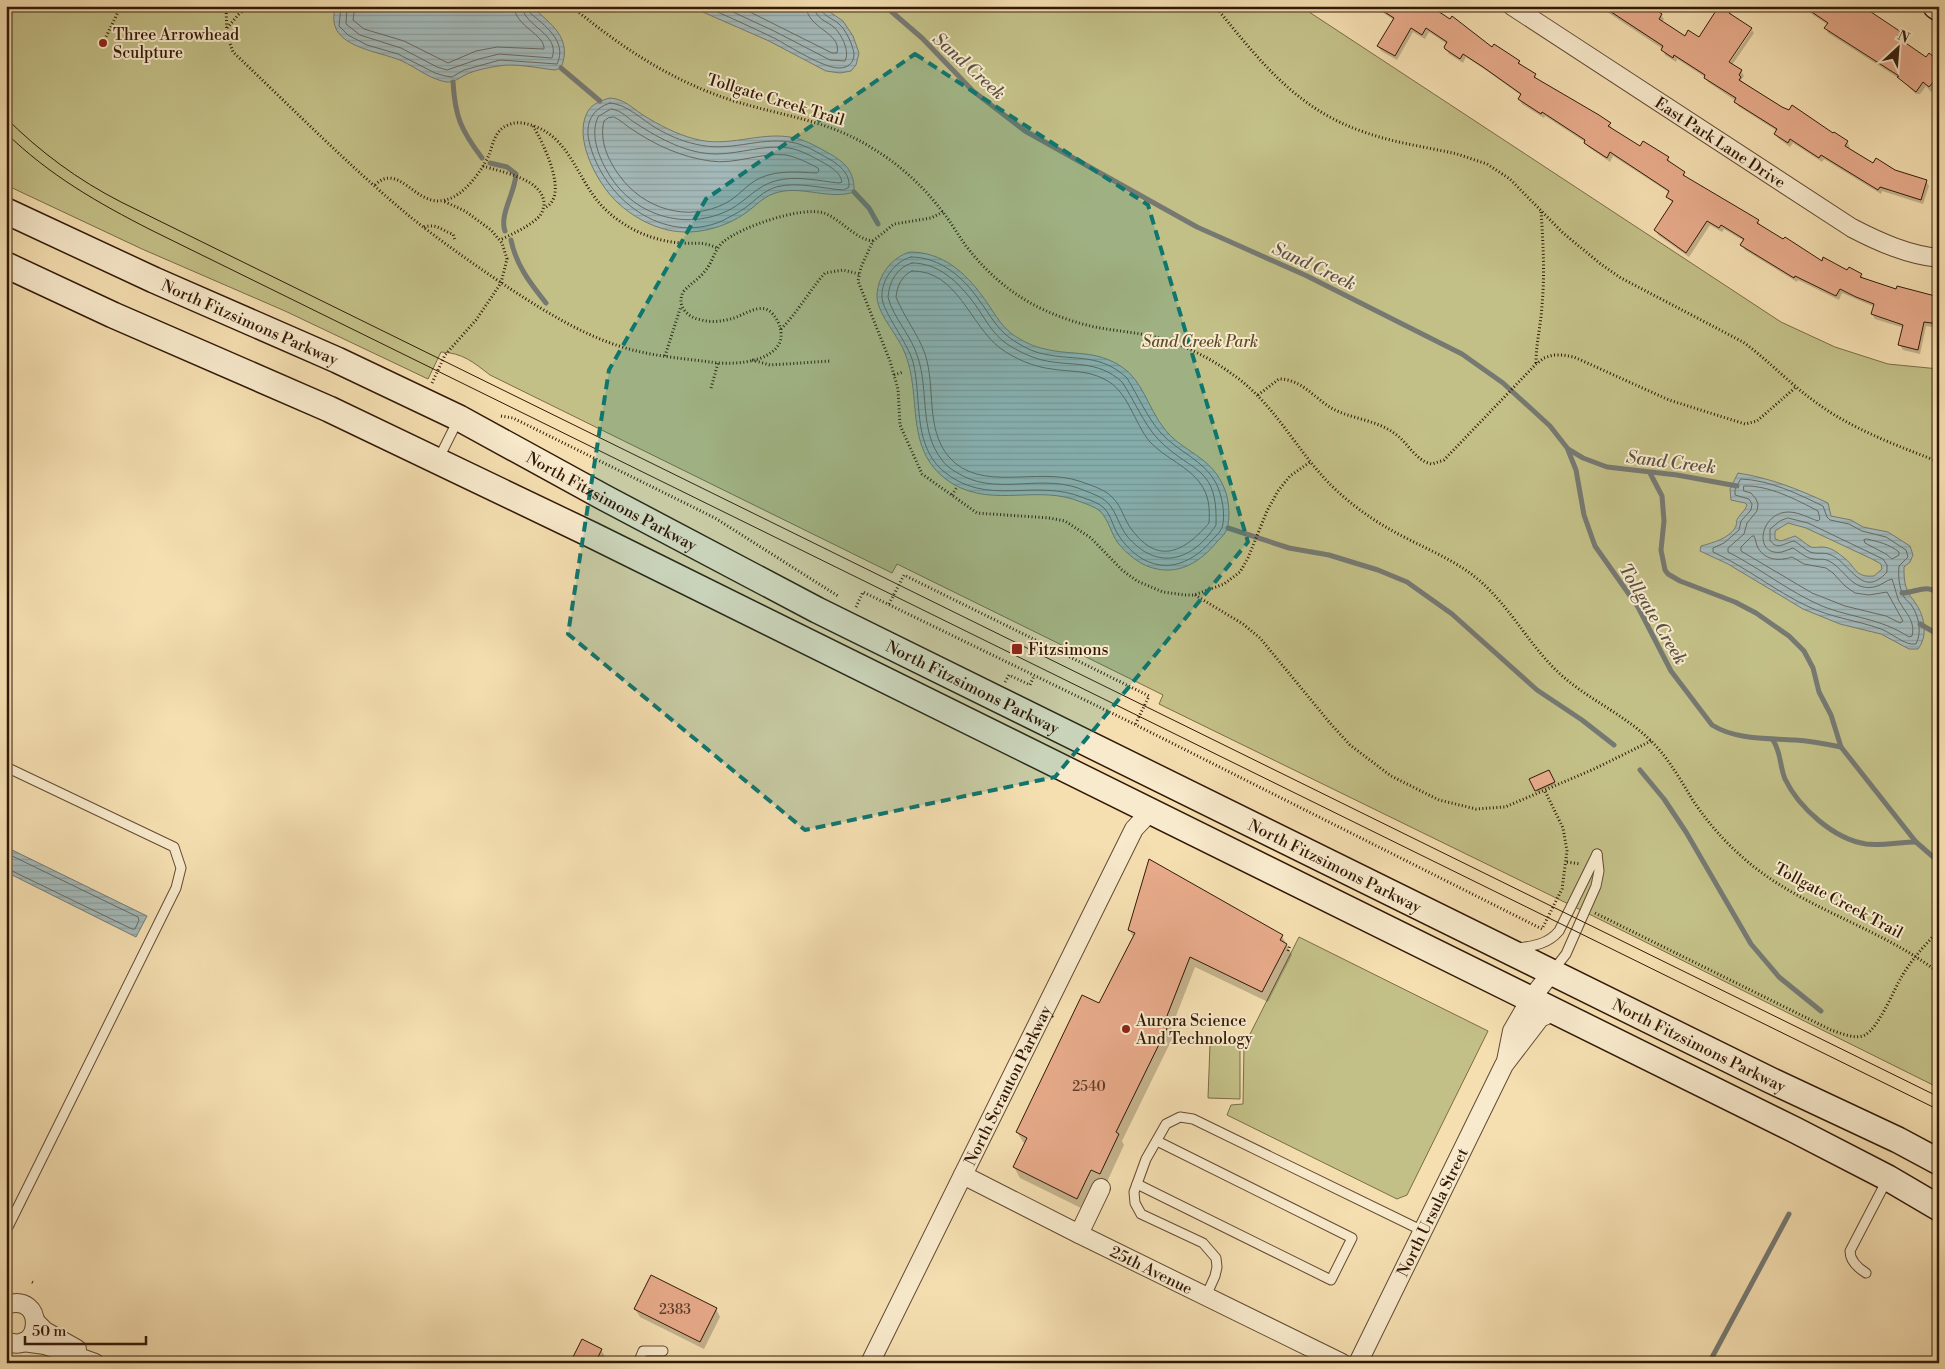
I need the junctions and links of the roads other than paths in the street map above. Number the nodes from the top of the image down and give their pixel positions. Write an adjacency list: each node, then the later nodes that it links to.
1 (1512, 6): 3 (street, East Park Lane Drive)
2 (6, 211): 5 (main road, North Fitzsimons Parkway)
3 (1939, 258)
4 (6, 265): 6 (main road, North Fitzsimons Parkway)
5 (459, 418): 6 (lane); 9 (main road, North Fitzsimons Parkway)
6 (437, 461): 8 (main road, North Fitzsimons Parkway)
7 (6, 767): 22 (lane)
8 (1151, 811): 11 (main road, North Fitzsimons Parkway); 16 (street, North Scranton Parkway)
9 (1508, 950): 10 (main road, North Fitzsimons Parkway); 10 (lane)
10 (1552, 972): 11 (street, North Ursula Street); 15 (main road, North Fitzsimons Parkway)
11 (1530, 1000): 12 (main road, North Fitzsimons Parkway); 13 (street, North Ursula Street)
12 (1556, 1011): 13 (street, North Ursula Street); 17 (main road, North Fitzsimons Parkway)
13 (1506, 1063): 21 (street, North Ursula Street)
14 (1157, 1140): 18 (lane); 18 (lane); 21 (lane)
15 (1939, 1162)
16 (963, 1175): 23 (street, 25th Avenue); 33 (street, North Scranton Parkway)
17 (1888, 1178): 20 (main road, North Fitzsimons Parkway); 24 (lane)
18 (1137, 1184): 25 (lane)
19 (1101, 1188): 23 (street)
20 (1939, 1208)
21 (1423, 1230): 35 (street, North Ursula Street)
22 (6, 1231)
23 (1079, 1234): 25 (street, 25th Avenue)
24 (1866, 1273)
25 (1206, 1296): 34 (street, 25th Avenue)
26 (6, 1304): 27 (street)
27 (36, 1322): 28 (street); 31 (street)
28 (16, 1342): 30 (street); 31 (street)
29 (663, 1351): 32 (lane)
30 (6, 1357)
31 (94, 1362)
32 (638, 1363)
33 (870, 1363)
34 (1342, 1363)
35 (1358, 1363)

